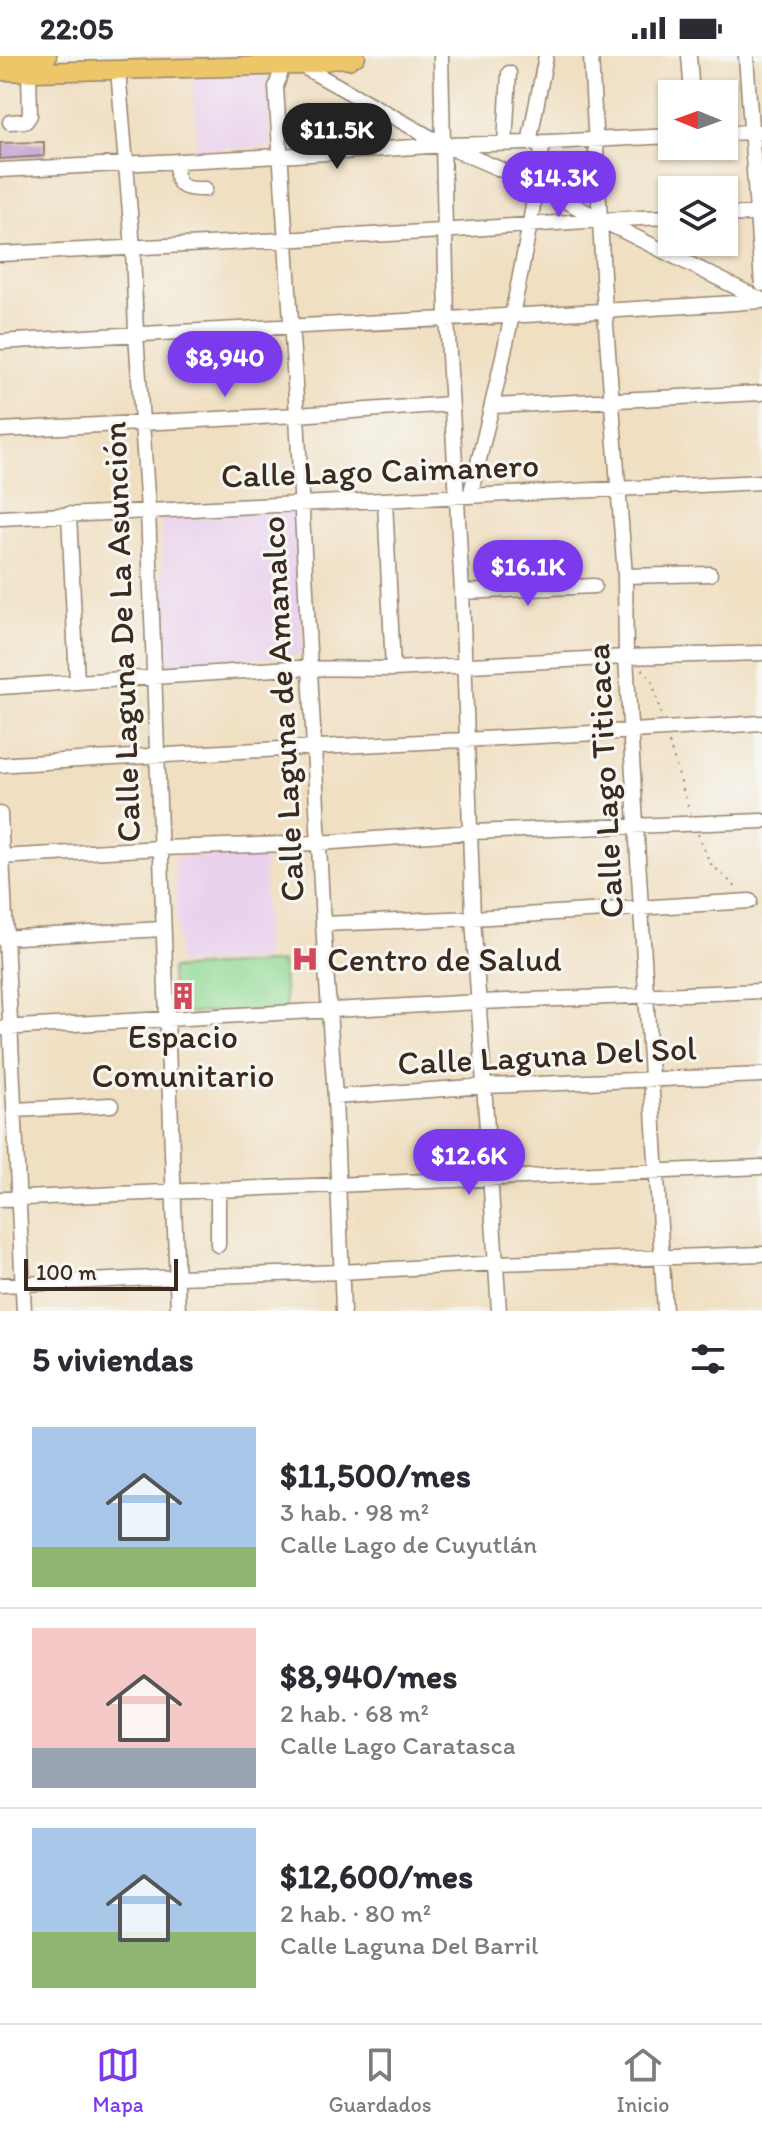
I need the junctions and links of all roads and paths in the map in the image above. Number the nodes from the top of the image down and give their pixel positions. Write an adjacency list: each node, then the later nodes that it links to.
1 (441, 56): 21 (street)
2 (546, 56): 19 (street)
3 (591, 56): 18 (street, Calle Lago Titicaca)
4 (689, 56): 13 (street)
5 (746, 56): 16 (street)
6 (351, 57): 8 (main road)
7 (37, 64): 10 (highway); 11 (main road); 15 (street)
8 (292, 65): 9 (main road); 14 (street, Calle Laguna de Amanalco); 21 (street)
9 (260, 66): 11 (main road); 14 (street)
10 (0, 69)
11 (118, 70): 24 (street, Calle Laguna De La Asunción)
12 (509, 73): 20 (street)
13 (691, 80)
14 (276, 87): 22 (street, Calle Laguna de Amanalco)
15 (10, 122)
16 (756, 132): 28 (street)
17 (658, 137): 18 (street)
18 (595, 140): 19 (street); 31 (street, Calle Lago Titicaca)
19 (536, 143): 20 (street); 26 (street)
20 (505, 144): 21 (street)
21 (444, 145): 22 (street); 26 (street); 33 (street)
22 (281, 156): 23 (street); 34 (street, Calle Laguna de Amanalco)
23 (177, 161): 24 (street); 27 (street)
24 (127, 164): 25 (street); 35 (street, Calle Laguna De La Asunción)
25 (0, 170)
26 (537, 185): 31 (street); 32 (street)
27 (205, 189)
28 (759, 214): 29 (street); 37 (street)
29 (738, 215)
30 (658, 217): 31 (street)
31 (599, 219): 32 (street); 38 (street); 39 (street, Calle Lago Titicaca)
32 (529, 225): 33 (street); 40 (street)
33 (444, 231): 34 (street); 41 (street)
34 (285, 240): 35 (street); 42 (street, Calle Laguna de Amanalco)
35 (133, 248): 36 (street); 43 (street, Calle Laguna De La Asunción)
36 (0, 254)
37 (762, 284)
38 (762, 301): 39 (street)
39 (605, 312): 40 (street); 46 (street, Calle Lago Titicaca)
40 (511, 315): 41 (street); 48 (street)
41 (447, 318): 42 (street); 47 (street)
42 (290, 327): 43 (street); 49 (street, Calle Laguna de Amanalco)
43 (136, 334): 44 (street); 50 (street, Calle Laguna De La Asunción)
44 (0, 342)
45 (762, 393): 46 (street)
46 (611, 399): 48 (street); 53 (street, Calle Lago Titicaca)
47 (451, 404): 49 (street); 54 (street)
48 (492, 406): 54 (street)
49 (297, 415): 50 (street); 56 (street, Calle Laguna de Amanalco)
50 (143, 422): 51 (street); 57 (street, Calle Laguna De La Asunción)
51 (0, 430)
52 (762, 482): 53 (street, Calle Lago Caimanero)
53 (617, 490): 54 (street, Calle Lago Caimanero); 61 (street, Calle Lago Titicaca)
54 (464, 496): 55 (street, Calle Lago Caimanero); 63 (street)
55 (385, 500): 56 (street, Calle Lago Caimanero); 68 (street)
56 (302, 503): 57 (street, Calle Lago Caimanero); 67 (street, Calle Laguna de Amanalco)
57 (148, 510): 58 (street, Calle Lago Caimanero); 69 (street, Calle Laguna De La Asunción)
58 (69, 514): 59 (street, Calle Lago Caimanero); 70 (street)
59 (0, 518)
60 (710, 574): 61 (street)
61 (625, 576): 65 (street, Calle Lago Titicaca)
62 (594, 586): 63 (street)
63 (462, 592): 66 (street)
64 (762, 653): 65 (street)
65 (626, 657): 66 (street); 73 (street, Calle Lago Titicaca)
66 (464, 666): 68 (street); 74 (street)
67 (311, 669): 68 (street); 69 (street); 75 (street, Calle Laguna de Amanalco)
68 (393, 669)
69 (155, 679): 70 (street); 76 (street, Calle Laguna De La Asunción)
70 (77, 682): 71 (street)
71 (0, 687)
72 (762, 723): 73 (street)
73 (632, 731): 74 (street); 81 (street, Calle Lago Titicaca)
74 (467, 740): 75 (street); 82 (street)
75 (316, 749): 76 (street); 83 (street, Calle Laguna de Amanalco)
76 (157, 755): 77 (street); 84 (street, Calle Laguna De La Asunción)
77 (0, 765)
78 (0, 814): 85 (street)
79 (762, 821): 80 (street)
80 (694, 824): 81 (street); 86 (path)
81 (636, 825): 82 (street); 87 (street, Calle Lago Titicaca)
82 (471, 832): 83 (street); 88 (street)
83 (319, 843): 84 (street); 89 (street, Calle Laguna de Amanalco)
84 (161, 848): 85 (street); 90 (street, Calle Laguna De La Asunción)
85 (1, 857): 91 (street)
86 (750, 901): 87 (street)
87 (641, 908): 88 (street); 93 (street, Calle Lago Titicaca)
88 (473, 918): 89 (street); 94 (street)
89 (323, 924): 95 (street, Calle Laguna de Amanalco)
90 (163, 929): 91 (street); 96 (street, Calle Laguna De La Asunción)
91 (3, 938): 97 (street)
92 (762, 991): 93 (street)
93 (646, 995): 94 (street); 99 (street, Calle Lago Titicaca)
94 (479, 1002): 95 (street); 100 (street)
95 (329, 1009): 96 (street); 101 (street, Calle Laguna de Amanalco)
96 (166, 1018): 97 (street); 109 (street, Calle Laguna De La Asunción)
97 (6, 1028): 103 (street)
98 (762, 1075): 99 (street, Calle Laguna Del Sol)
99 (650, 1079): 100 (street, Calle Laguna Del Sol); 105 (street, Calle Lago Titicaca)
100 (485, 1086): 101 (street, Calle Laguna Del Sol); 106 (street)
101 (335, 1097): 107 (street, Calle Laguna de Amanalco)
102 (111, 1105): 103 (street)
103 (15, 1110): 110 (street)
104 (762, 1167): 105 (street)
105 (655, 1171): 106 (street); 114 (street, Calle Lago Titicaca)
106 (491, 1177): 107 (street); 115 (street)
107 (339, 1185): 108 (street); 116 (street, Calle Laguna de Amanalco)
108 (218, 1190): 109 (street); 112 (street)
109 (174, 1192): 110 (street); 117 (street, Calle Laguna De La Asunción)
110 (19, 1198): 111 (street); 118 (street)
111 (0, 1199)
112 (218, 1245)
113 (762, 1254): 114 (street)
114 (661, 1258): 115 (street); 124 (street, Calle Lago Titicaca)
115 (497, 1263): 116 (street); 123 (street)
116 (341, 1272): 117 (street); 122 (street, Calle Laguna de Amanalco)
117 (177, 1277): 118 (street); 121 (street, Calle Laguna De La Asunción)
118 (23, 1284): 119 (street); 120 (street)
119 (0, 1285)
120 (24, 1311)
121 (178, 1311)
122 (343, 1311)
123 (499, 1311)
124 (665, 1311)

